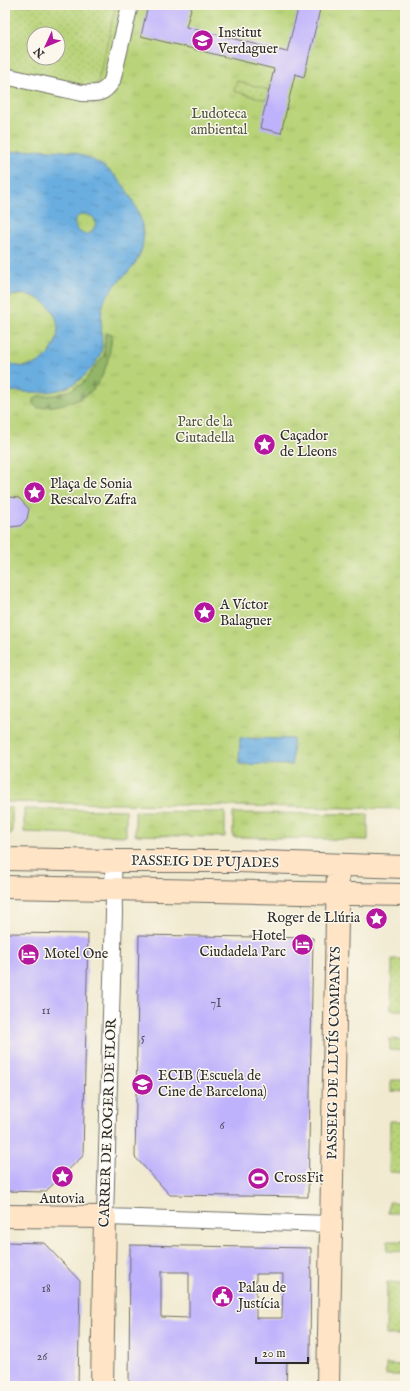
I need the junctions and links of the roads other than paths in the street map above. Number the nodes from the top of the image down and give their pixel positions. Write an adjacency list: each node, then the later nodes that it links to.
1 (130, 5): 2 (street)
2 (5, 76)
3 (5, 859): 4 (street, PASSEIG DE PUJADES)
4 (113, 861): 5 (street, PASSEIG DE PUJADES); 8 (street, CARRER DE ROGER DE FLOR)
5 (338, 865): 6 (street, PASSEIG DE PUJADES); 9 (street, PASSEIG DE LLUÍS COMPANYS)
6 (405, 867)
7 (5, 887): 8 (street, PASSEIG DE PUJADES)
8 (114, 889): 9 (street, PASSEIG DE PUJADES); 12 (street, CARRER DE ROGER DE FLOR)
9 (337, 893): 10 (street, PASSEIG DE PUJADES); 13 (street, PASSEIG DE LLUÍS COMPANYS)
10 (405, 894)
11 (5, 1216): 12 (street)
12 (105, 1217): 13 (street); 14 (street, CARRER DE ROGER DE FLOR)
13 (331, 1224): 15 (street, PASSEIG DE LLUÍS COMPANYS)
14 (102, 1386)
15 (328, 1386)

